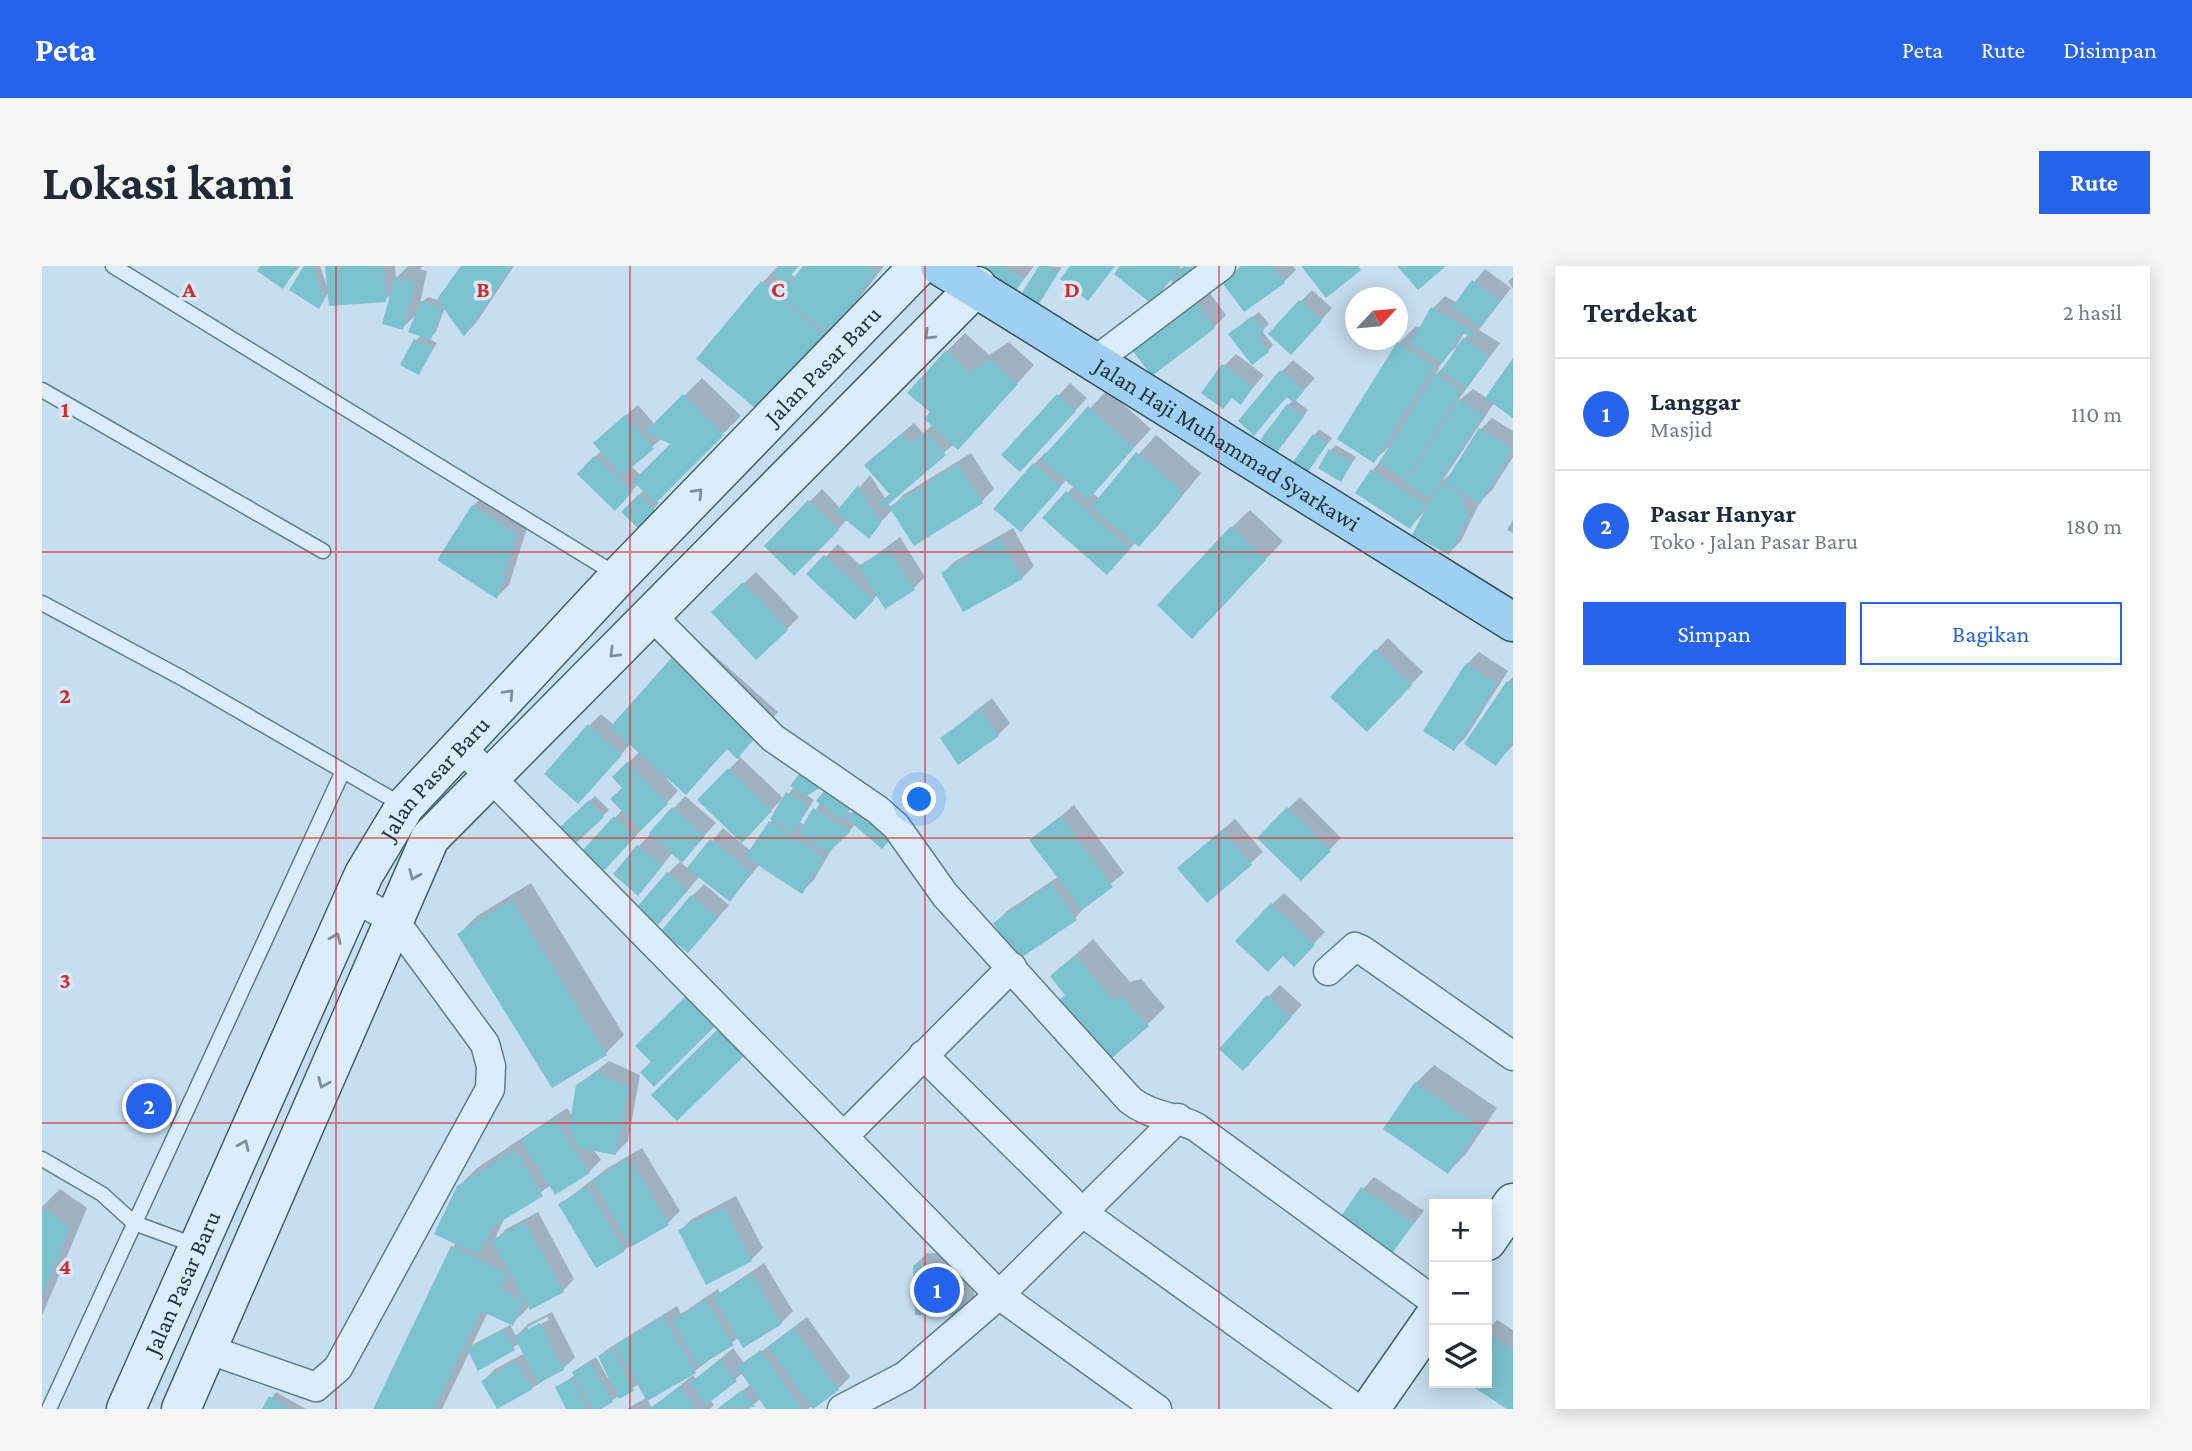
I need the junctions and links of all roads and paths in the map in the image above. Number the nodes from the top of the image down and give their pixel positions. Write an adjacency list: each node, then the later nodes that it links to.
1 (113, 266): 11 (lane)
2 (919, 266): 8 (street, Jalan Pasar Baru, one-way to 2)
3 (940, 266): 5 (main road, Jalan Haji Muhammad Syarkawi)
4 (1221, 266): 6 (street)
5 (977, 286): 6 (main road, Jalan Haji Muhammad Syarkawi); 10 (street, Jalan Pasar Baru, one-way to 10)
6 (1095, 361): 14 (main road, Jalan Haji Muhammad Syarkawi)
7 (42, 390): 9 (lane)
8 (664, 529): 10 (street); 11 (street, Jalan Pasar Baru)
9 (323, 551)
10 (704, 562): 13 (street, Jalan Pasar Baru)
11 (619, 576): 15 (street, Jalan Pasar Baru, one-way to 11)
12 (42, 604): 16 (lane)
13 (651, 615): 17 (street, Jalan Pasar Baru, one-way to 17); 21 (street)
14 (1513, 622)
15 (460, 746): 17 (street); 18 (street, Jalan Pasar Baru)
16 (343, 771): 18 (lane); 32 (lane)
17 (491, 776): 18 (street, Jalan Pasar Baru); 26 (street)
18 (421, 819): 19 (street, Jalan Pasar Baru); 20 (street, Jalan Pasar Baru, one-way to 20)
19 (354, 898): 20 (street); 28 (street, Jalan Pasar Baru, one-way to 19)
20 (394, 920): 29 (street, Jalan Pasar Baru, one-way to 29); 38 (street)
21 (1012, 967): 23 (street); 25 (street)
22 (1328, 971): 24 (street)
23 (923, 1055): 26 (street); 31 (street)
24 (1513, 1056)
25 (1178, 1118): 31 (street); 36 (street)
26 (844, 1136): 35 (street)
27 (42, 1159): 32 (lane)
28 (228, 1181): 29 (street); 34 (street, Jalan Pasar Baru)
29 (271, 1202): 38 (street, Jalan Pasar Baru)
30 (1513, 1203): 33 (street)
31 (1083, 1213): 35 (street); 44 (street)
32 (134, 1223): 34 (lane); 39 (lane)
33 (1492, 1234)
34 (198, 1247): 40 (street, Jalan Pasar Baru)
35 (999, 1294): 42 (street); 43 (street)
36 (1429, 1297)
37 (1429, 1324): 45 (street)
38 (207, 1349): 41 (street, Jalan Pasar Baru)
39 (49, 1409)
40 (126, 1409)
41 (181, 1409)
42 (842, 1409)
43 (1157, 1409)
44 (1357, 1409)
45 (1370, 1409)

